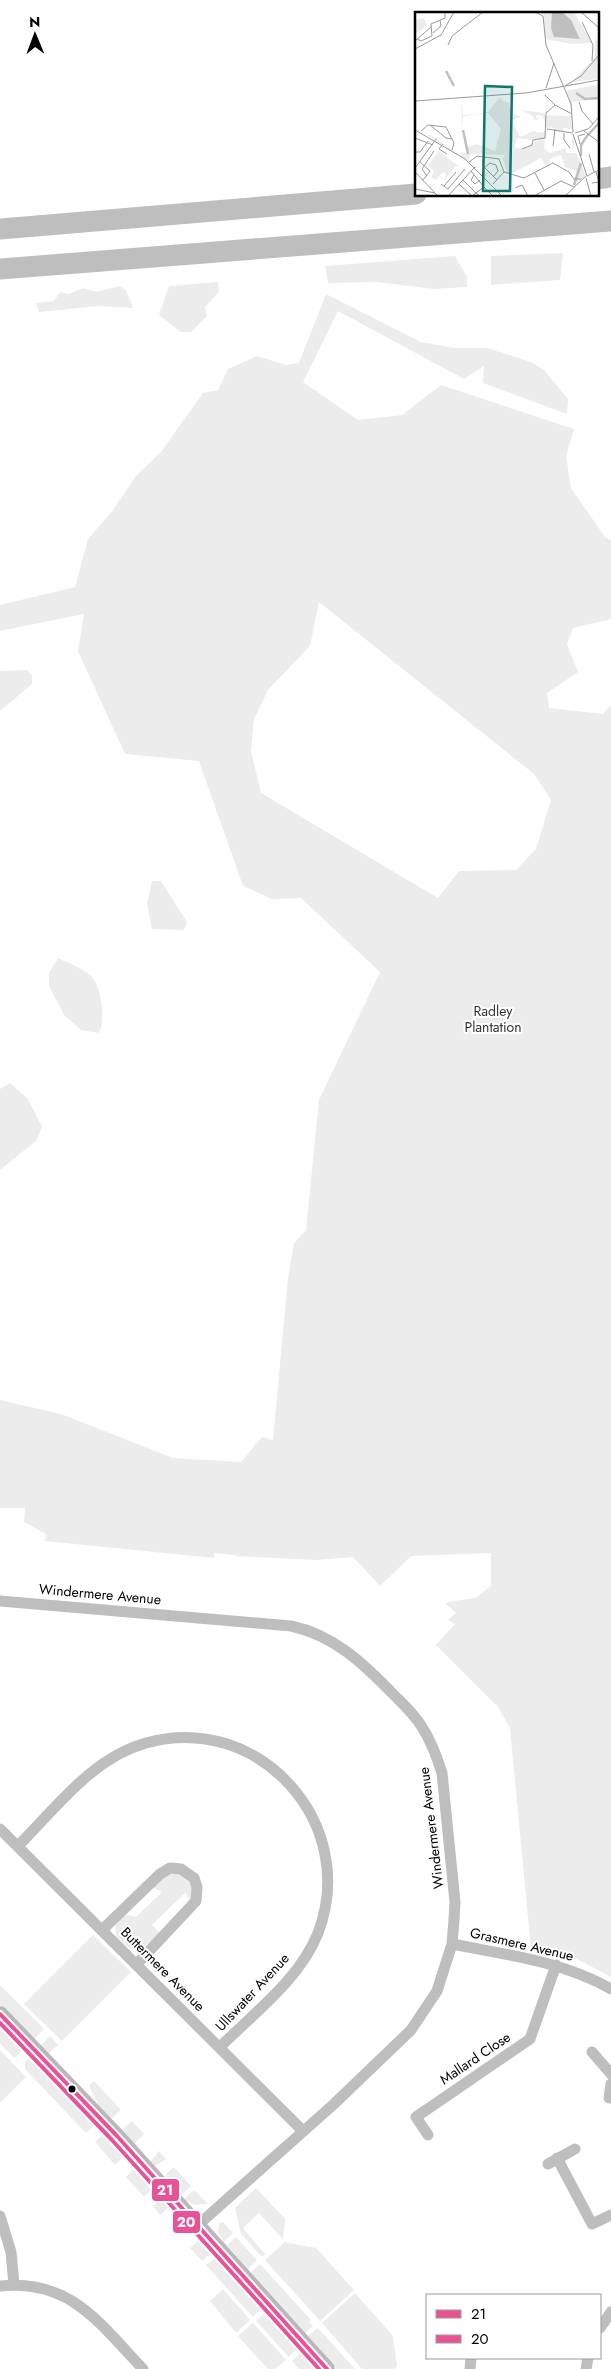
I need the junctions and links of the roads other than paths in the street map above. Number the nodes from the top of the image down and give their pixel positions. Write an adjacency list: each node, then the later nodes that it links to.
1 (611, 177): 2 (highway)
2 (598, 179)
3 (415, 194): 5 (highway)
4 (611, 220): 6 (highway)
5 (0, 228)
6 (0, 268)
7 (0, 1601): 11 (street, Windermere Avenue)
8 (0, 1828): 9 (street, Buttermere Avenue)
9 (18, 1846): 10 (street, Buttermere Avenue); 16 (street, Ullswater Avenue)
10 (102, 1930): 12 (street, Buttermere Avenue); 12 (street)
11 (452, 1944): 13 (street, Grasmere Avenue); 21 (street, Windermere Avenue)
12 (137, 1964): 16 (street, Buttermere Avenue)
13 (556, 1965): 14 (street, Grasmere Avenue); 22 (street, Mallard Close)
14 (611, 1989)
15 (0, 2014): 26 (street)
16 (220, 2047): 21 (street, Buttermere Avenue)
17 (592, 2052): 18 (street)
18 (611, 2074)
19 (611, 2084): 20 (street)
20 (609, 2098)
21 (303, 2131): 26 (street, Windermere Avenue)
22 (428, 2135)
23 (575, 2149): 24 (street)
24 (611, 2215)
25 (0, 2216): 27 (street)
26 (198, 2225): 32 (street)
27 (14, 2285): 28 (street); 31 (street)
28 (0, 2286)
29 (611, 2312): 30 (street)
30 (601, 2327)
31 (143, 2369)
32 (327, 2369)

